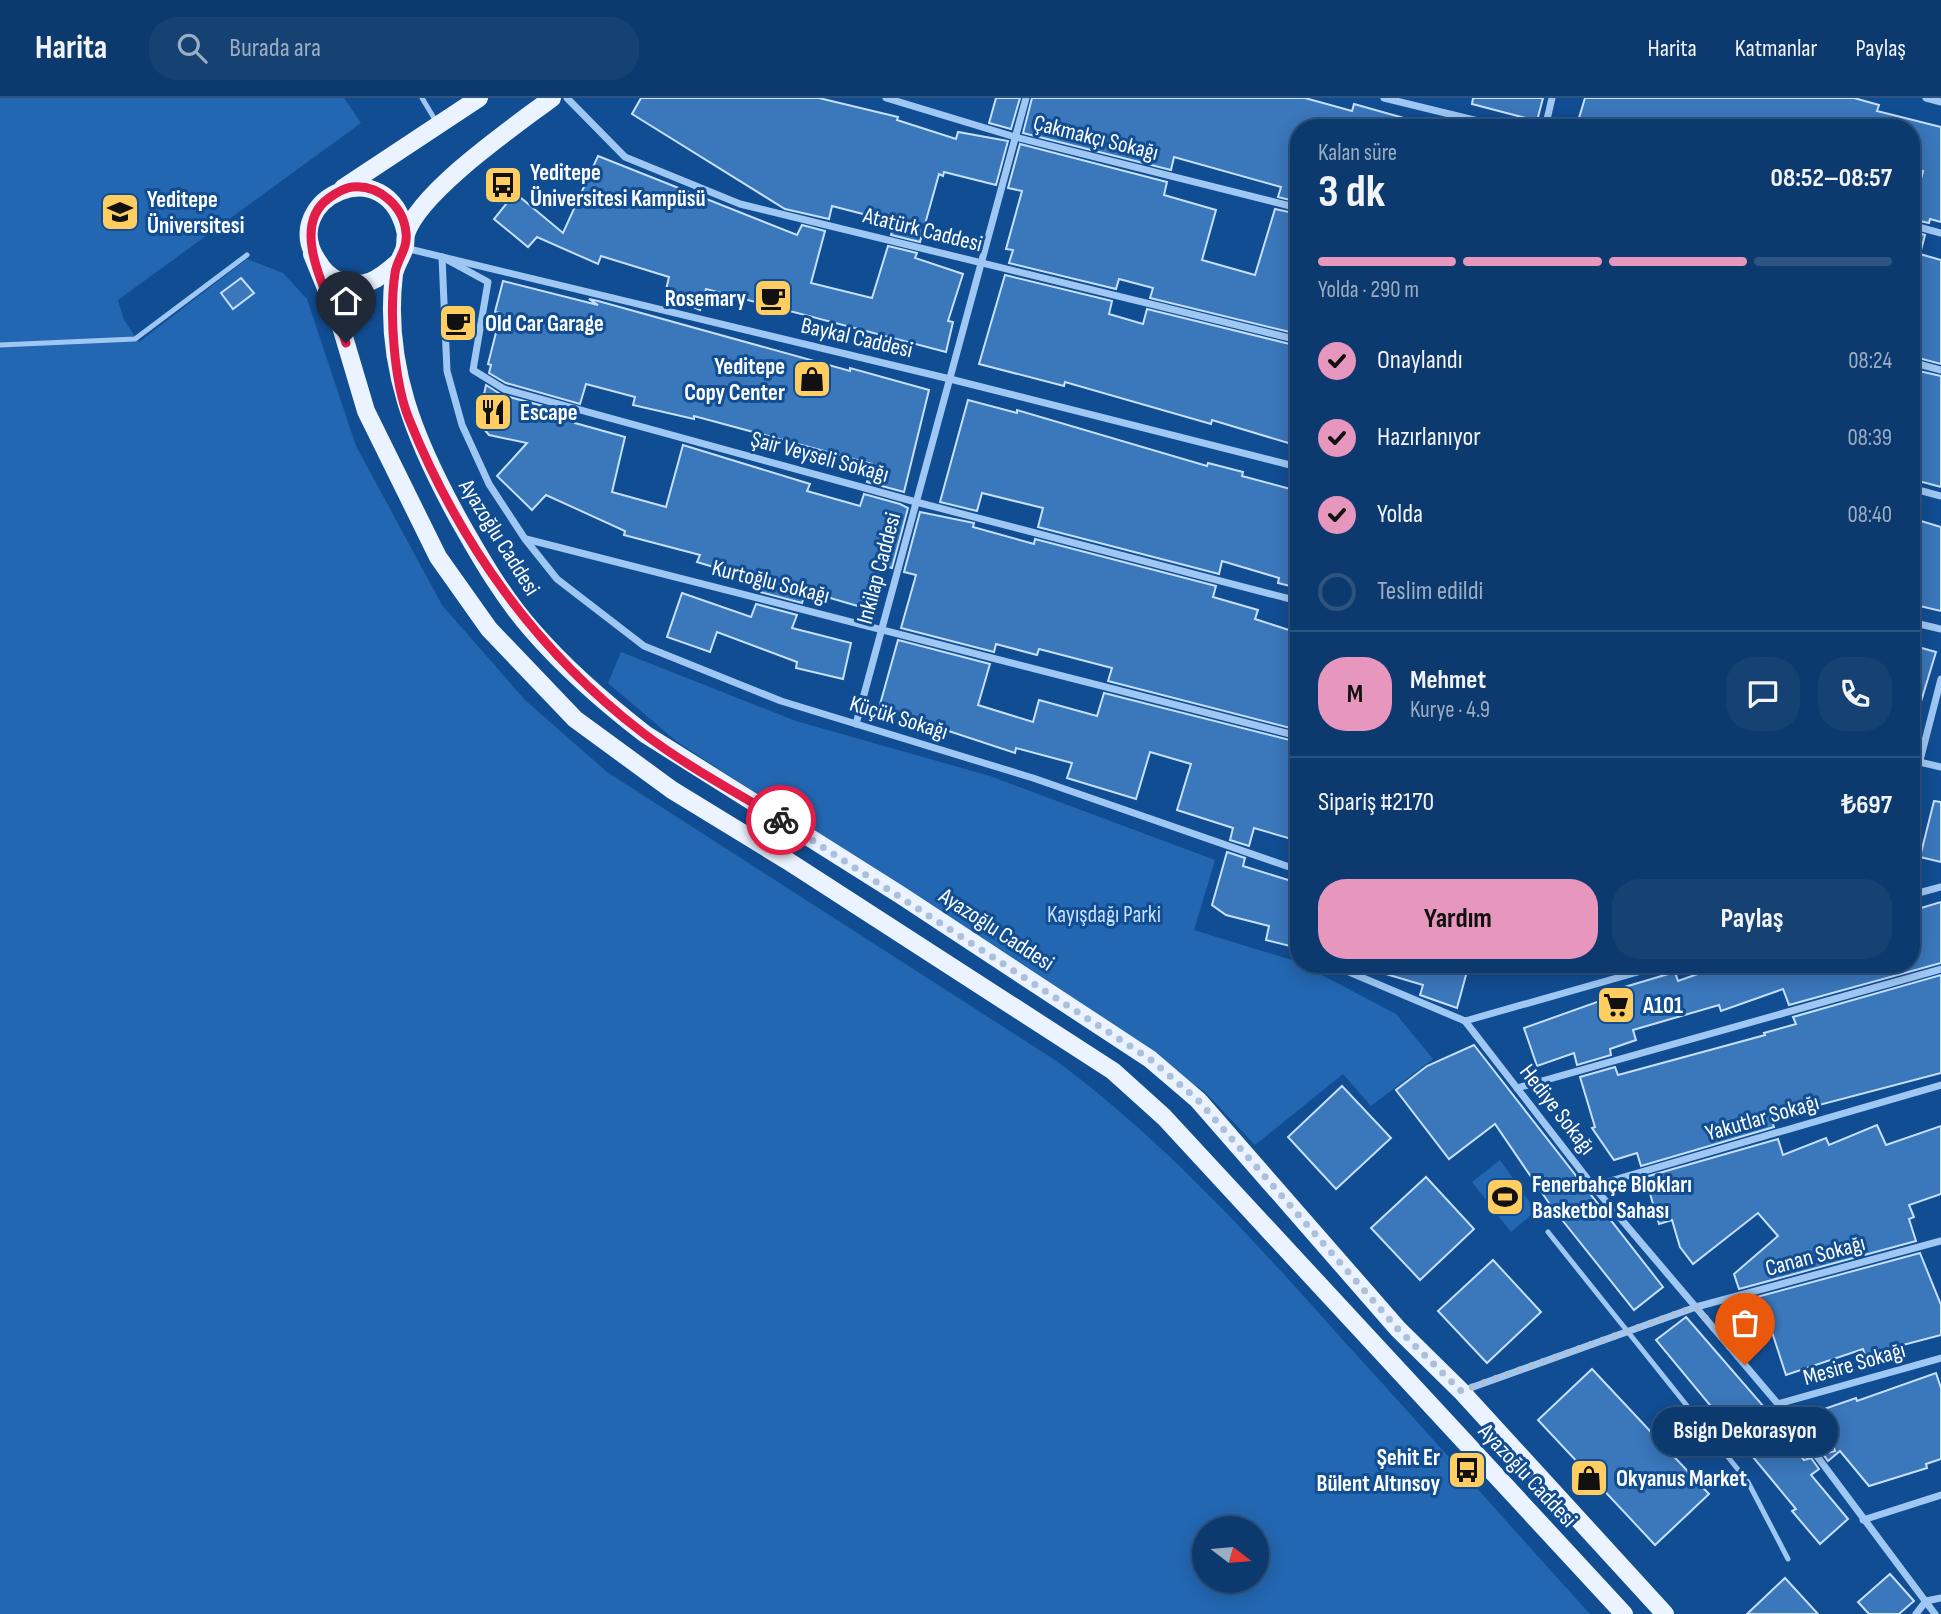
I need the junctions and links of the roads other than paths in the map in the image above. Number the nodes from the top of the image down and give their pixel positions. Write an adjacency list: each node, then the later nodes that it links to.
1 (422, 98): 13 (lane)
2 (479, 98): 13 (main road)
3 (552, 98): 19 (main road)
4 (567, 98): 23 (street, Atatürk Caddesi)
5 (886, 98): 14 (street, Çakmakçı Sokağı)
6 (1026, 98): 14 (street, Inkilap Caddesi)
7 (1384, 98): 11 (street)
8 (1552, 98): 12 (street)
9 (1926, 98): 10 (street)
10 (1941, 102)
11 (1470, 119)
12 (1547, 119)
13 (439, 125): 15 (main road)
14 (1015, 137): 16 (street, Çakmakçı Sokağı); 23 (street, Inkilap Caddesi)
15 (335, 194): 19 (main road); 20 (main road)
16 (1290, 206)
17 (1920, 227): 18 (street)
18 (1941, 233)
19 (403, 248): 20 (main road); 22 (street, Baykal Caddesi); 62 (main road, Ayazoğlu Caddesi)
20 (312, 254): 69 (main road, Ayazoğlu Caddesi)
21 (247, 255): 25 (lane)
22 (442, 257): 28 (street, Baykal Caddesi); 32 (street, Şair Veyseli Sokağı); 33 (street)
23 (981, 263): 24 (street, Atatürk Caddesi); 28 (street, Inkilap Caddesi)
24 (1290, 338)
25 (0, 345)
26 (1920, 364): 27 (street)
27 (1941, 370)
28 (950, 379): 29 (street, Baykal Caddesi); 32 (street, Inkilap Caddesi)
29 (1290, 465)
30 (1920, 490): 31 (street)
31 (1941, 496)
32 (916, 502): 34 (street, Şair Veyseli Sokağı); 36 (street, Inkilap Caddesi)
33 (525, 539): 36 (street, Kurtoğlu Sokağı); 39 (street, Küçük Sokağı)
34 (1290, 599)
35 (1920, 624): 37 (street)
36 (882, 629): 39 (street, Inkilap Caddesi); 40 (street, Kurtoğlu Sokağı)
37 (1941, 629)
38 (1941, 679): 41 (street)
39 (856, 724): 43 (street, Küçük Sokağı)
40 (1290, 734)
41 (1920, 762): 42 (street)
42 (1941, 767)
43 (1290, 867)
44 (1941, 887): 46 (street)
45 (1920, 889): 46 (street)
46 (1926, 890): 47 (street)
47 (1920, 892)
48 (1941, 969): 55 (street)
49 (1350, 973): 53 (street)
50 (1629, 973): 52 (street)
51 (1635, 973): 52 (street)
52 (1632, 974): 53 (street)
53 (1465, 1021): 55 (street, Hediye Sokağı)
54 (1941, 1085): 56 (street, Yakutlar Sokağı)
55 (1517, 1088): 56 (street, Hediye Sokağı)
56 (1593, 1186): 59 (street, Hediye Sokağı)
57 (1548, 1232): 60 (lane)
58 (1941, 1241): 59 (street, Canan Sokağı)
59 (1696, 1307): 60 (street, Canan Sokağı); 63 (street, Hediye Sokağı)
60 (1626, 1332): 62 (street, Canan Sokağı); 66 (lane)
61 (1941, 1358): 63 (street, Mesire Sokağı)
62 (1461, 1391): 70 (main road, Ayazoğlu Caddesi)
63 (1778, 1404): 65 (street, Hediye Sokağı)
64 (1941, 1495): 65 (street)
65 (1863, 1520): 68 (street, Hediye Sokağı)
66 (1788, 1559)
67 (1941, 1598): 68 (street)
68 (1926, 1601): 71 (street); 72 (street, Hediye Sokağı)
69 (1624, 1614)
70 (1665, 1614)
71 (1916, 1614)
72 (1936, 1614)

